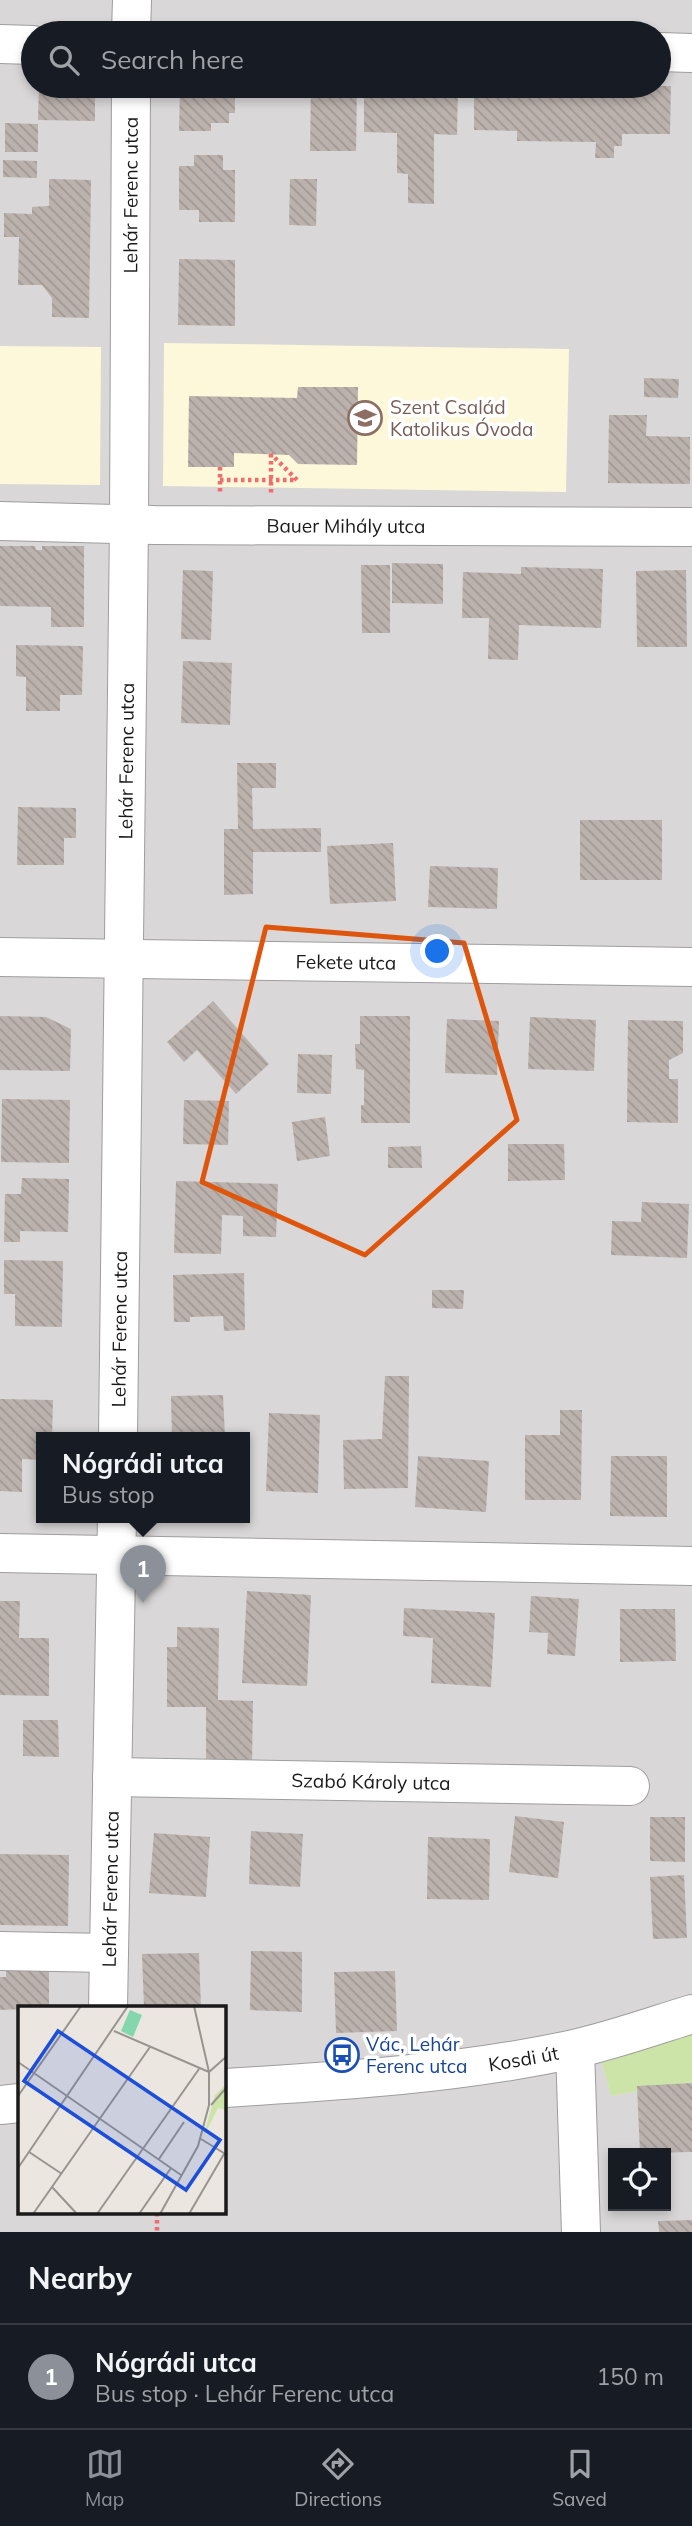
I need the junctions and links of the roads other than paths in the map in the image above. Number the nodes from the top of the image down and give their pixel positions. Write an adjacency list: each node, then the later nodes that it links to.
1 (132, 0): 2 (street)
2 (131, 21)
3 (0, 44): 4 (street)
4 (21, 45)
5 (671, 52): 6 (street)
6 (692, 52)
7 (131, 98): 9 (street, Lehár Ferenc utca)
8 (0, 521): 9 (street, Bauer Mihály utca)
9 (129, 525): 10 (street, Bauer Mihály utca); 12 (street, Lehár Ferenc utca)
10 (692, 527)
11 (0, 957): 12 (street, Fekete utca)
12 (124, 958): 13 (street, Fekete utca); 14 (street, Lehár Ferenc utca)
13 (692, 967)
14 (118, 1432)
15 (117, 1536): 16 (street); 17 (street); 18 (street, Lehár Ferenc utca)
16 (0, 1553)
17 (692, 1566)
18 (112, 1777): 19 (street, Szabó Károly utca); 21 (street, Lehár Ferenc utca)
19 (630, 1786)
20 (0, 1951): 21 (street)
21 (109, 1953): 22 (street, Lehár Ferenc utca)
22 (108, 2006)
23 (692, 2014): 24 (street, Kosdi út)
24 (575, 2049): 25 (street, Kosdi út); 28 (street)
25 (226, 2088)
26 (18, 2104): 27 (street)
27 (0, 2105)
28 (580, 2232)

